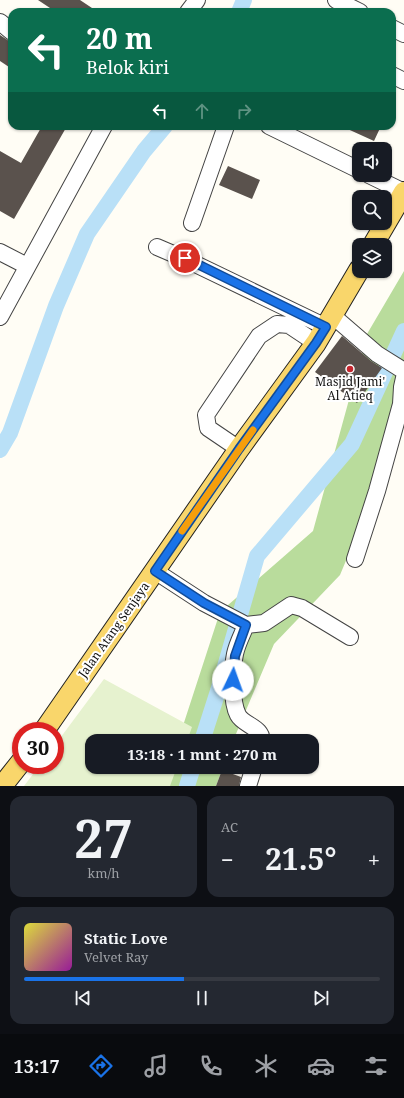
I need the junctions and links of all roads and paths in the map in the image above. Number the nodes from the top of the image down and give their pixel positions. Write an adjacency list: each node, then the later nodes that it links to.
1 (336, 0): 2 (street)
2 (352, 8)
3 (0, 22): 4 (street)
4 (8, 29)
5 (102, 130): 15 (street)
6 (225, 130): 11 (street)
7 (277, 130): 8 (street)
8 (352, 167)
9 (383, 182): 10 (street)
10 (404, 192): 12 (main road)
11 (192, 222)
12 (377, 238)
13 (157, 247): 18 (street)
14 (0, 252): 15 (street)
15 (27, 266): 17 (street)
16 (354, 278): 18 (main road, Jalan Atang Senjaya)
17 (0, 317)
18 (325, 329): 19 (street); 20 (main road, Jalan Atang Senjaya); 20 (street)
19 (402, 372): 21 (street)
20 (239, 449): 22 (main road, Jalan Atang Senjaya)
21 (355, 558)
22 (155, 571): 23 (street); 25 (main road, Jalan Atang Senjaya)
23 (244, 624): 24 (street); 26 (street)
24 (350, 637)
25 (50, 722)
26 (260, 734)
27 (12, 773): 29 (main road)
28 (252, 774): 30 (street)
29 (2, 786)
30 (248, 786)

